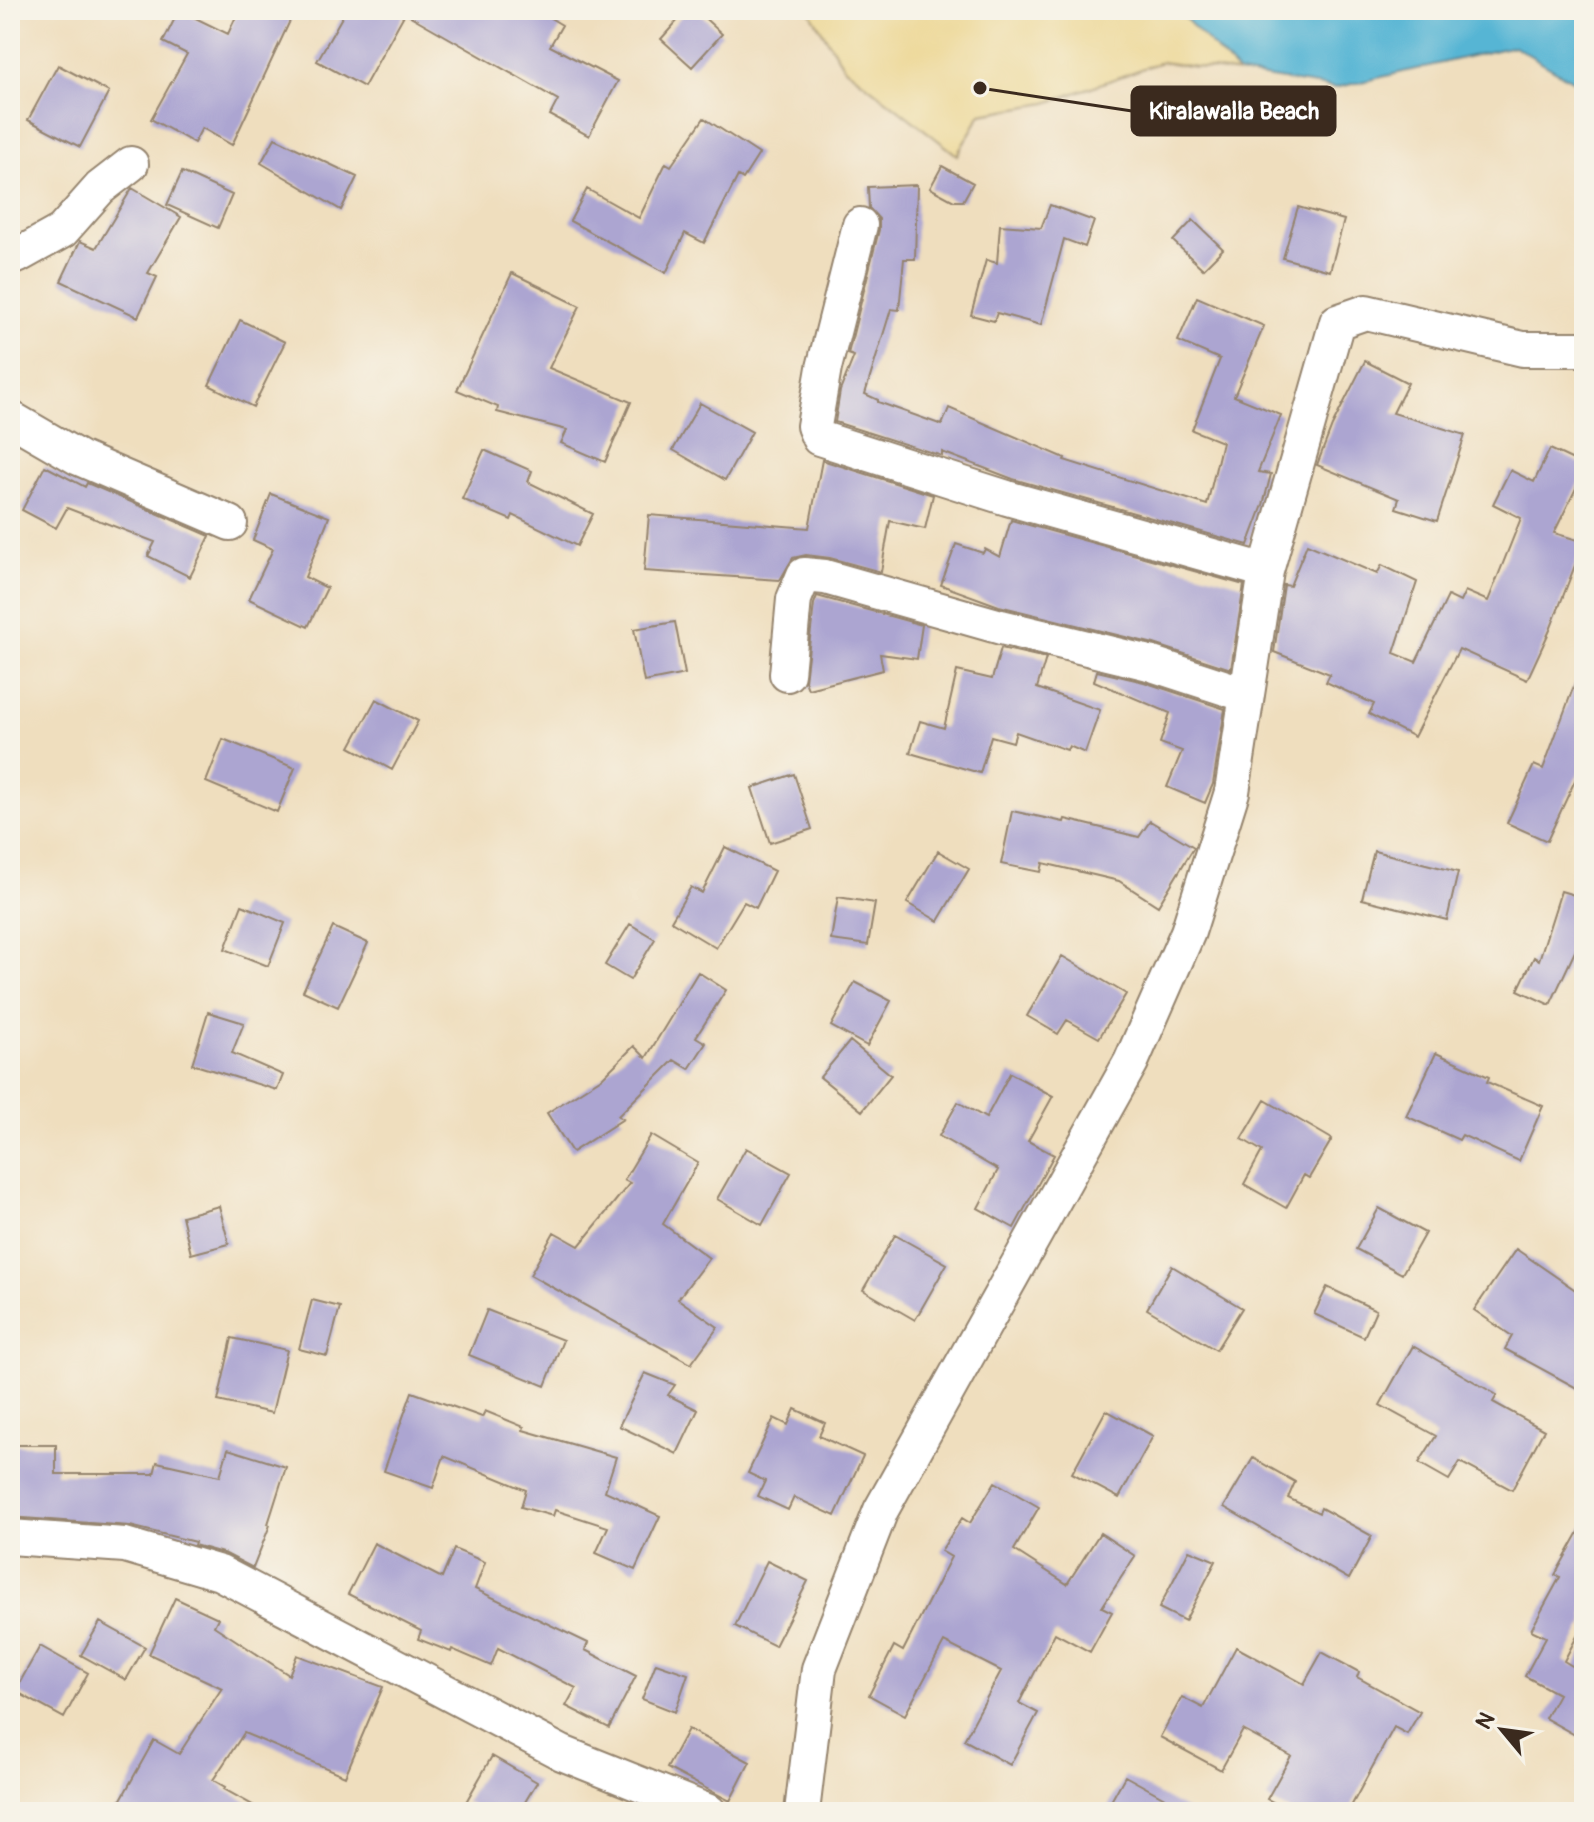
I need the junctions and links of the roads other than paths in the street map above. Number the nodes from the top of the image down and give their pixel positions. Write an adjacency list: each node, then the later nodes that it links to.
1 (131, 164): 3 (street)
2 (860, 225): 7 (street)
3 (10, 253)
4 (1584, 349): 7 (street)
5 (10, 418): 6 (street)
6 (230, 523)
7 (1266, 571): 9 (street)
8 (787, 674): 9 (street)
9 (1247, 695): 12 (street)
10 (10, 1537): 11 (street)
11 (709, 1812)
12 (802, 1812)

